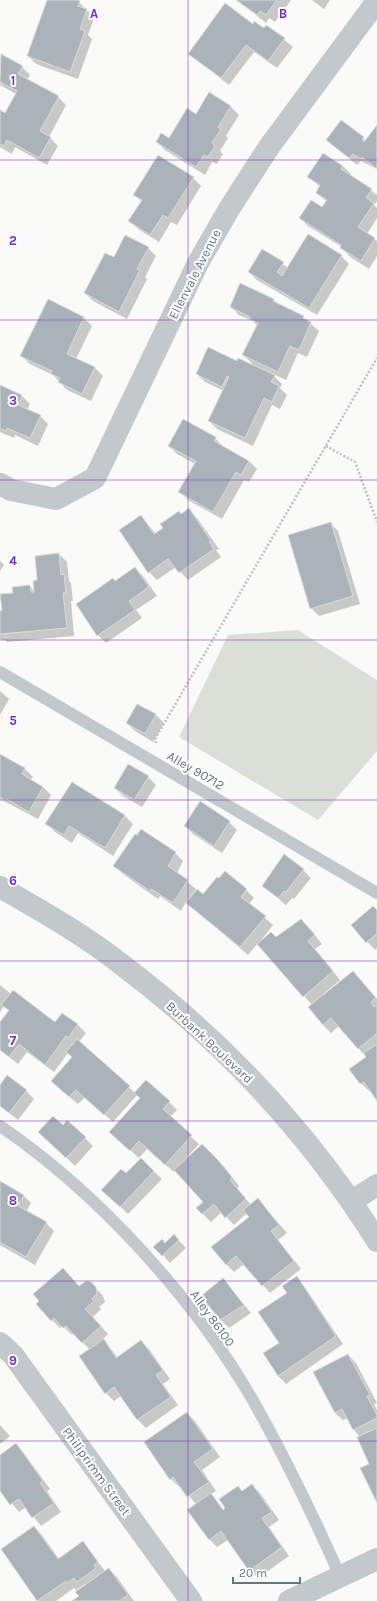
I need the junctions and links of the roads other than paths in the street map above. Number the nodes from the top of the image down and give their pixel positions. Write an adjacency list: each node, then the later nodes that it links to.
1 (377, 1): 2 (street, Ellenvale Avenue)
2 (0, 484)
3 (0, 672): 5 (lane, Alley 90712)
4 (0, 886): 8 (street, Burbank Boulevard)
5 (377, 892)
6 (0, 1126): 12 (lane, Alley 86100)
7 (377, 1185): 8 (street)
8 (352, 1201): 9 (street, Burbank Boulevard)
9 (377, 1241)
10 (0, 1343): 13 (street, Philiprimm Street)
11 (377, 1559): 12 (street)
12 (340, 1576): 14 (street)
13 (191, 1601)
14 (289, 1601)

